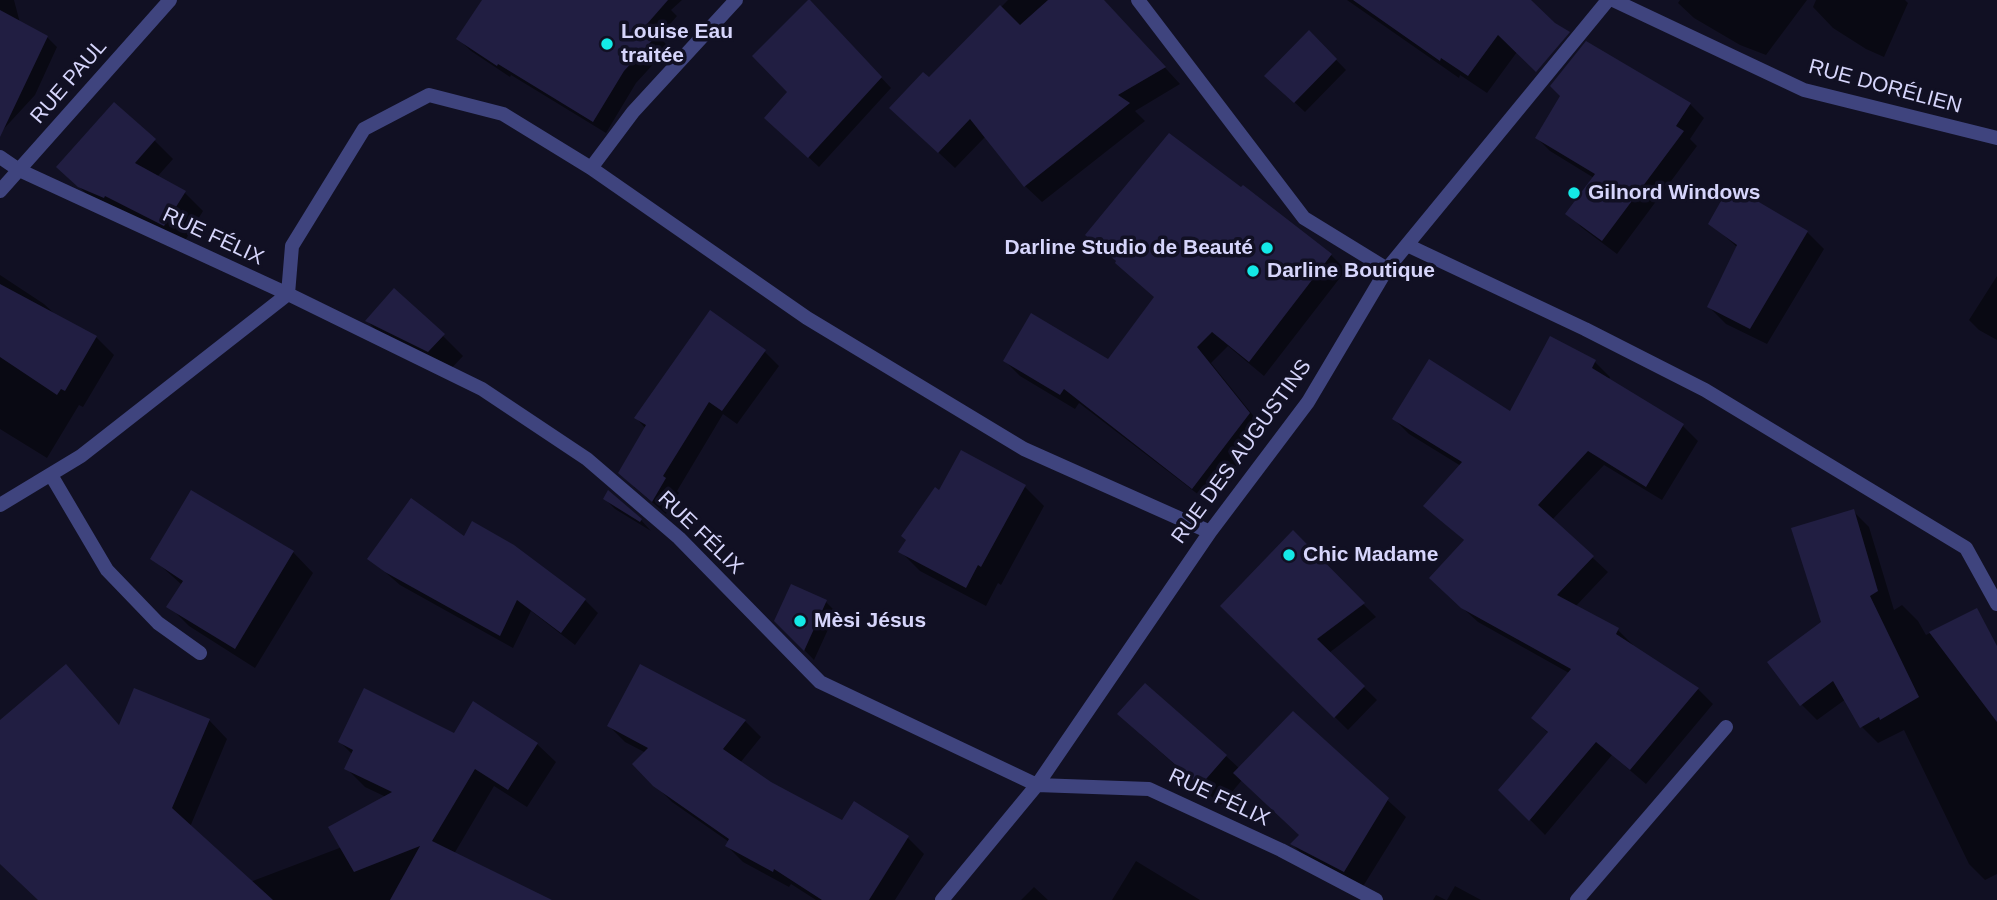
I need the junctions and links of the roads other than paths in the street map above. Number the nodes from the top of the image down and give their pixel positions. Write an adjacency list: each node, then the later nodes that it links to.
1 (170, 0): 8 (street, RUE PAUL)
2 (736, 0): 7 (street)
3 (1138, 0): 11 (street)
4 (1611, 0): 5 (street, RUE DORÉLIEN); 10 (street, RUE DES AUGUSTINS)
5 (1997, 138)
6 (0, 157): 8 (street, RUE FÉLIX)
7 (591, 168): 12 (street); 15 (street)
8 (19, 170): 9 (street, RUE PAUL); 12 (street, RUE FÉLIX)
9 (0, 191)
10 (1407, 245): 11 (street, RUE DES AUGUSTINS); 16 (street)
11 (1387, 268): 15 (street, RUE DES AUGUSTINS)
12 (288, 294): 13 (street); 19 (street, RUE FÉLIX)
13 (51, 475): 14 (street); 17 (street)
14 (0, 505)
15 (1210, 532): 19 (street, RUE DES AUGUSTINS)
16 (1997, 604)
17 (200, 653)
18 (1726, 727): 22 (street)
19 (1037, 785): 20 (street, RUE DES AUGUSTINS); 21 (street, RUE FÉLIX)
20 (942, 900)
21 (1376, 900)
22 (1577, 900)

